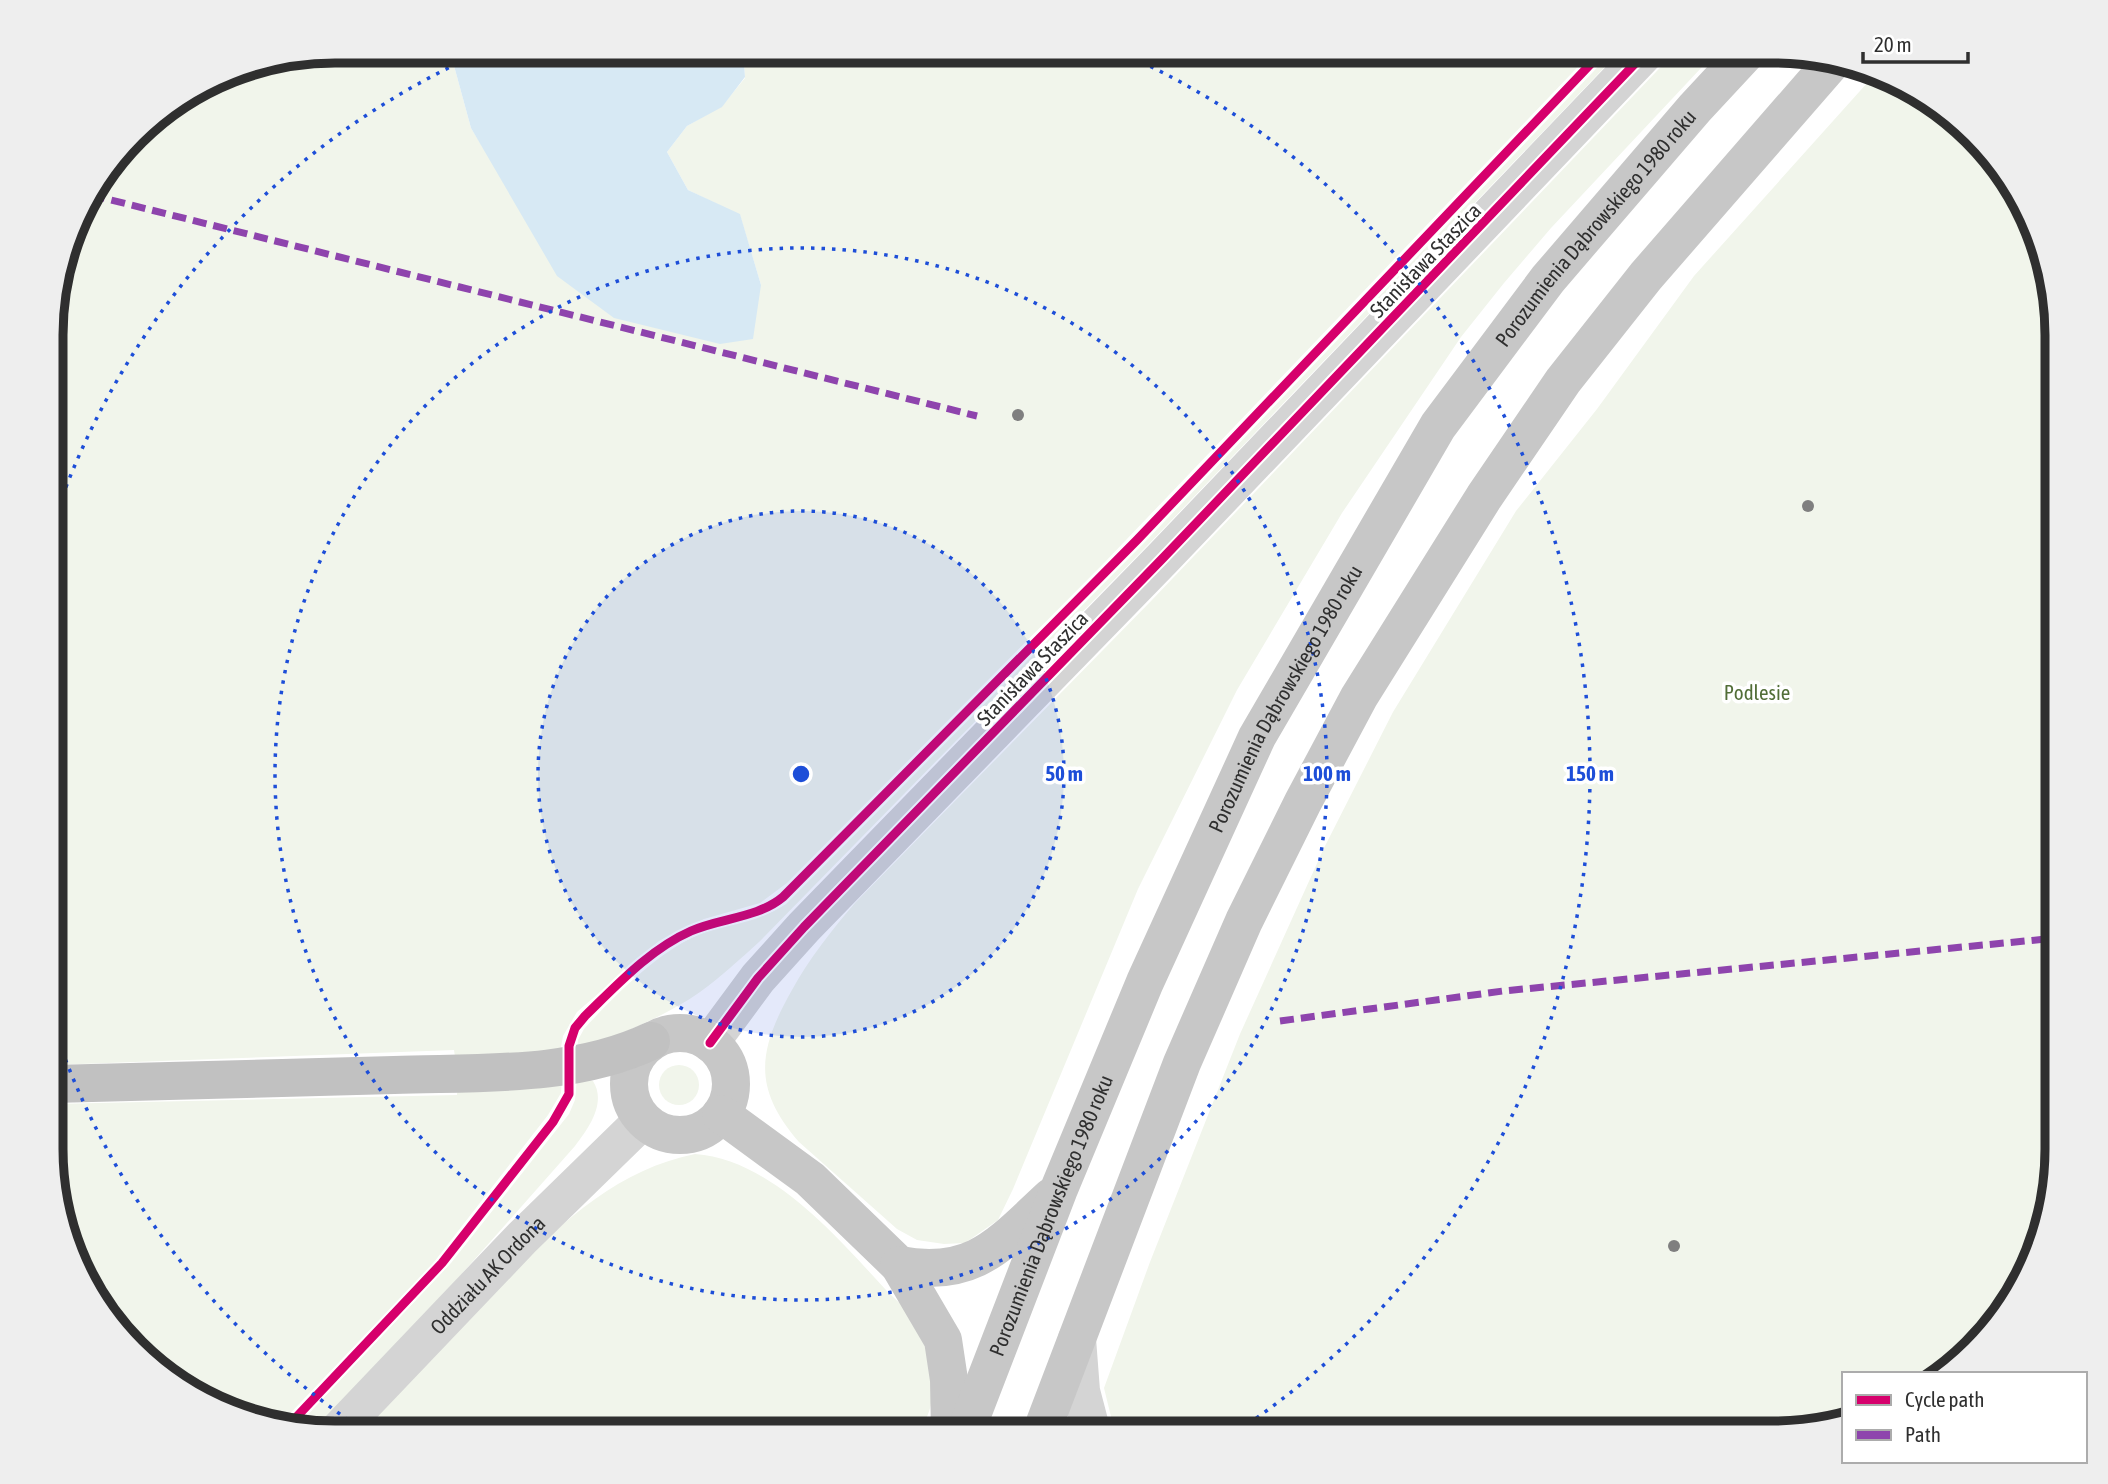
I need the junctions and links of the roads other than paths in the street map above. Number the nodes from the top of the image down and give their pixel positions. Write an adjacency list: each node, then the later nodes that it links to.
1 (1636, 63): 5 (street, Stanisława Staszica)
2 (1737, 63): 9 (main road, Porozumienia Dąbrowskiego 1980 roku)
3 (1827, 68): 11 (main road)
4 (651, 1041): 5 (main road); 6 (highway); 8 (main road)
5 (709, 1043): 7 (main road)
6 (63, 1084)
7 (721, 1114): 8 (main road); 10 (main road)
8 (643, 1120): 12 (street, Oddziału AK Ordona)
9 (1059, 1189): 10 (main road); 14 (main road, Porozumienia Dąbrowskiego 1980 roku)
10 (899, 1265): 13 (main road)
11 (1077, 1339): 15 (main road); 16 (street)
12 (347, 1421)
13 (950, 1421)
14 (970, 1421)
15 (1046, 1421)
16 (1089, 1421)

